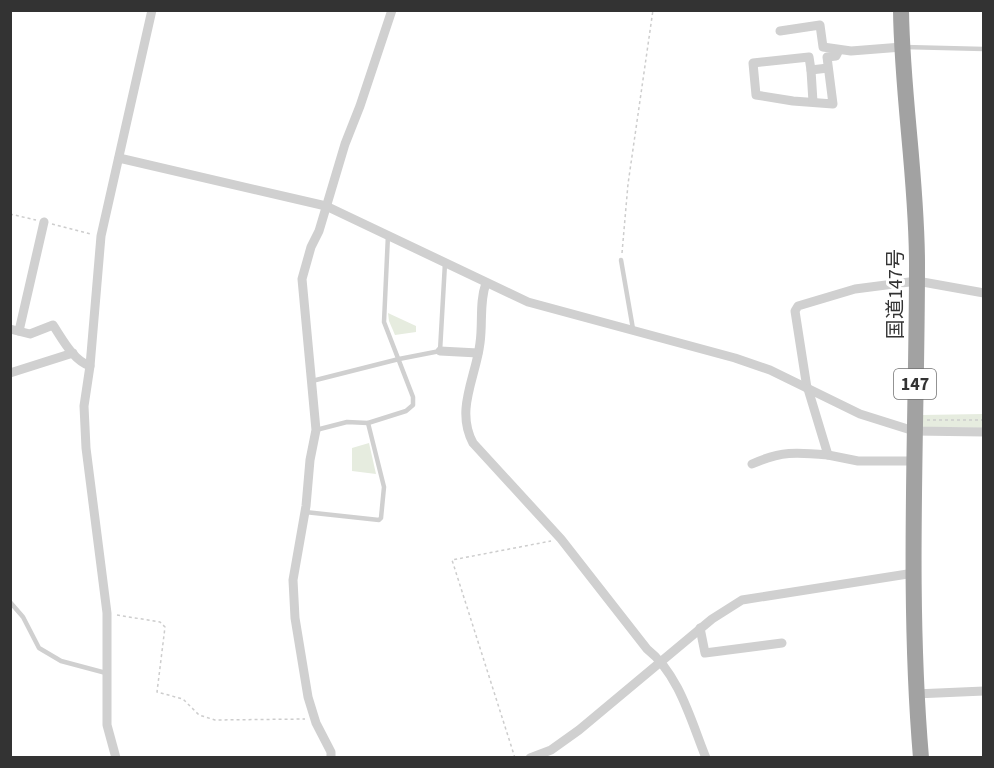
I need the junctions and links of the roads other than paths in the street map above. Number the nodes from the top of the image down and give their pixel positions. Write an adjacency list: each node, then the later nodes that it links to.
1 (153, 10): 11 (street)
2 (392, 10): 12 (street)
3 (901, 10): 5 (highway, 国道147号 / 147)
4 (780, 31): 7 (street)
5 (902, 47): 6 (lane); 7 (street); 17 (highway, 国道147号 / 147)
6 (984, 49)
7 (839, 50): 8 (street)
8 (828, 68): 9 (street); 10 (street)
9 (811, 70): 10 (street); 10 (street)
10 (813, 102)
11 (119, 158): 12 (street); 26 (street)
12 (326, 207): 14 (street); 28 (street)
13 (44, 222): 20 (street)
14 (388, 236): 16 (street); 25 (lane)
15 (621, 260): 21 (lane)
16 (445, 263): 18 (street); 22 (lane)
17 (917, 281): 19 (street); 29 (street); 31 (highway, 国道147号 / 147)
18 (486, 283): 21 (street); 24 (street)
19 (984, 293)
20 (15, 330): 23 (street)
21 (633, 332): 29 (street)
22 (440, 351): 24 (street); 25 (lane)
23 (73, 352): 26 (street); 27 (street)
24 (478, 353): 42 (street)
25 (399, 359): 28 (lane); 30 (lane)
26 (90, 366): 43 (street)
27 (10, 373)
28 (312, 381): 32 (street)
29 (808, 388): 31 (street); 34 (street)
30 (368, 423): 32 (lane); 37 (lane)
31 (916, 426): 33 (street); 35 (highway, 国道147号 / 147)
32 (316, 430): 37 (street)
33 (984, 432)
34 (828, 455): 35 (street); 36 (street)
35 (914, 461): 38 (highway, 国道147号 / 147)
36 (752, 464)
37 (305, 512): 47 (street)
38 (914, 573): 40 (street); 45 (highway, 国道147号 / 147)
39 (10, 602): 43 (lane)
40 (700, 628): 41 (street); 42 (street)
41 (782, 643)
42 (661, 660): 48 (street); 49 (street)
43 (107, 673): 46 (street)
44 (984, 691): 45 (street)
45 (915, 694): 50 (highway, 国道147号 / 147)
46 (116, 758)
47 (332, 758)
48 (530, 758)
49 (706, 758)
50 (921, 758)

